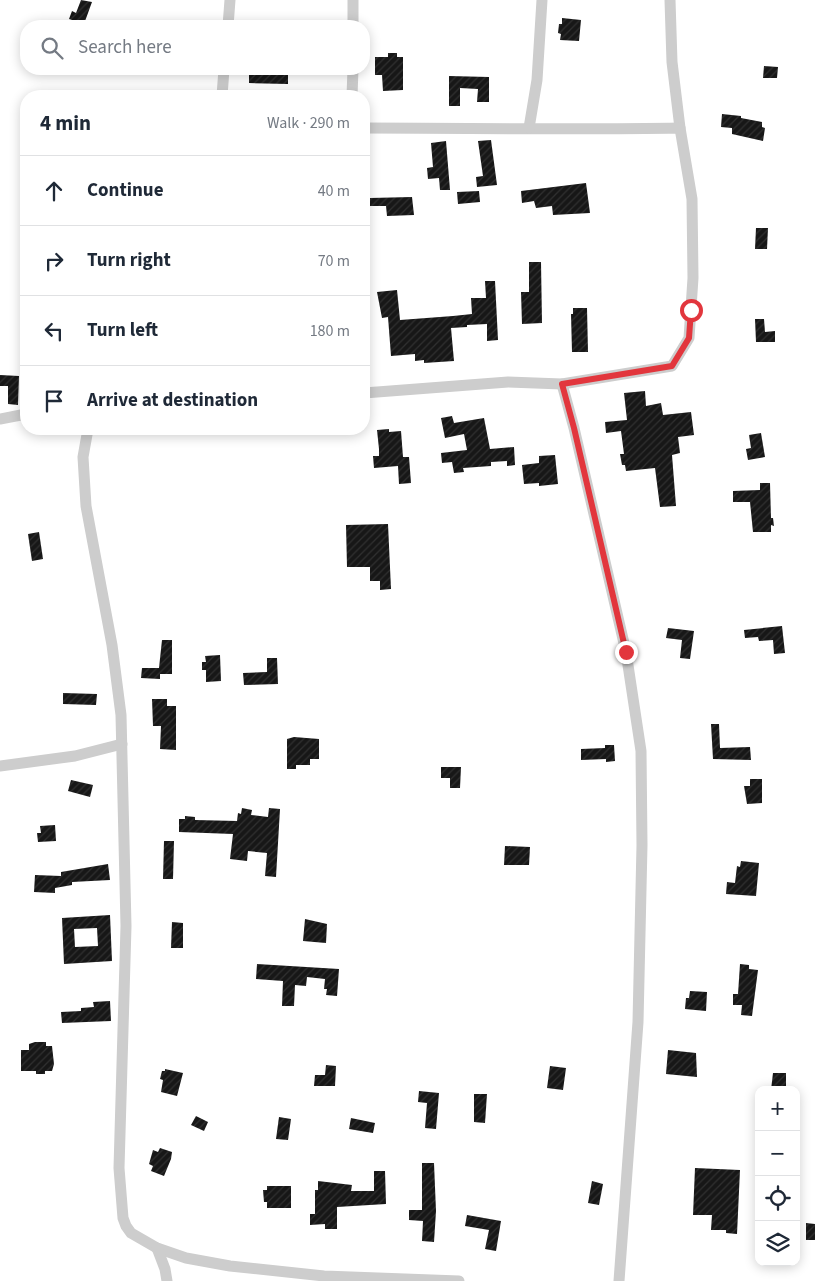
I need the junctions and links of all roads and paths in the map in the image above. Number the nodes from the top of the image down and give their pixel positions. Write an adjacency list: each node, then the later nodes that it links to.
1 (230, 0): 5 (street)
2 (353, 0): 6 (street)
3 (542, 0): 12 (street)
4 (670, 0): 13 (street)
5 (228, 20)
6 (353, 20)
7 (224, 75): 9 (street)
8 (353, 75): 10 (street)
9 (222, 90)
10 (352, 90)
11 (370, 128): 12 (street)
12 (528, 128): 13 (street)
13 (680, 128): 14 (street)
14 (562, 384): 15 (street); 25 (street)
15 (370, 393)
16 (20, 415): 17 (street)
17 (0, 419)
18 (87, 435): 19 (street)
19 (122, 744): 20 (street); 21 (street)
20 (0, 766)
21 (157, 1248): 22 (street); 23 (street)
22 (347, 1279): 24 (street)
23 (167, 1281)
24 (459, 1281)
25 (619, 1281)

